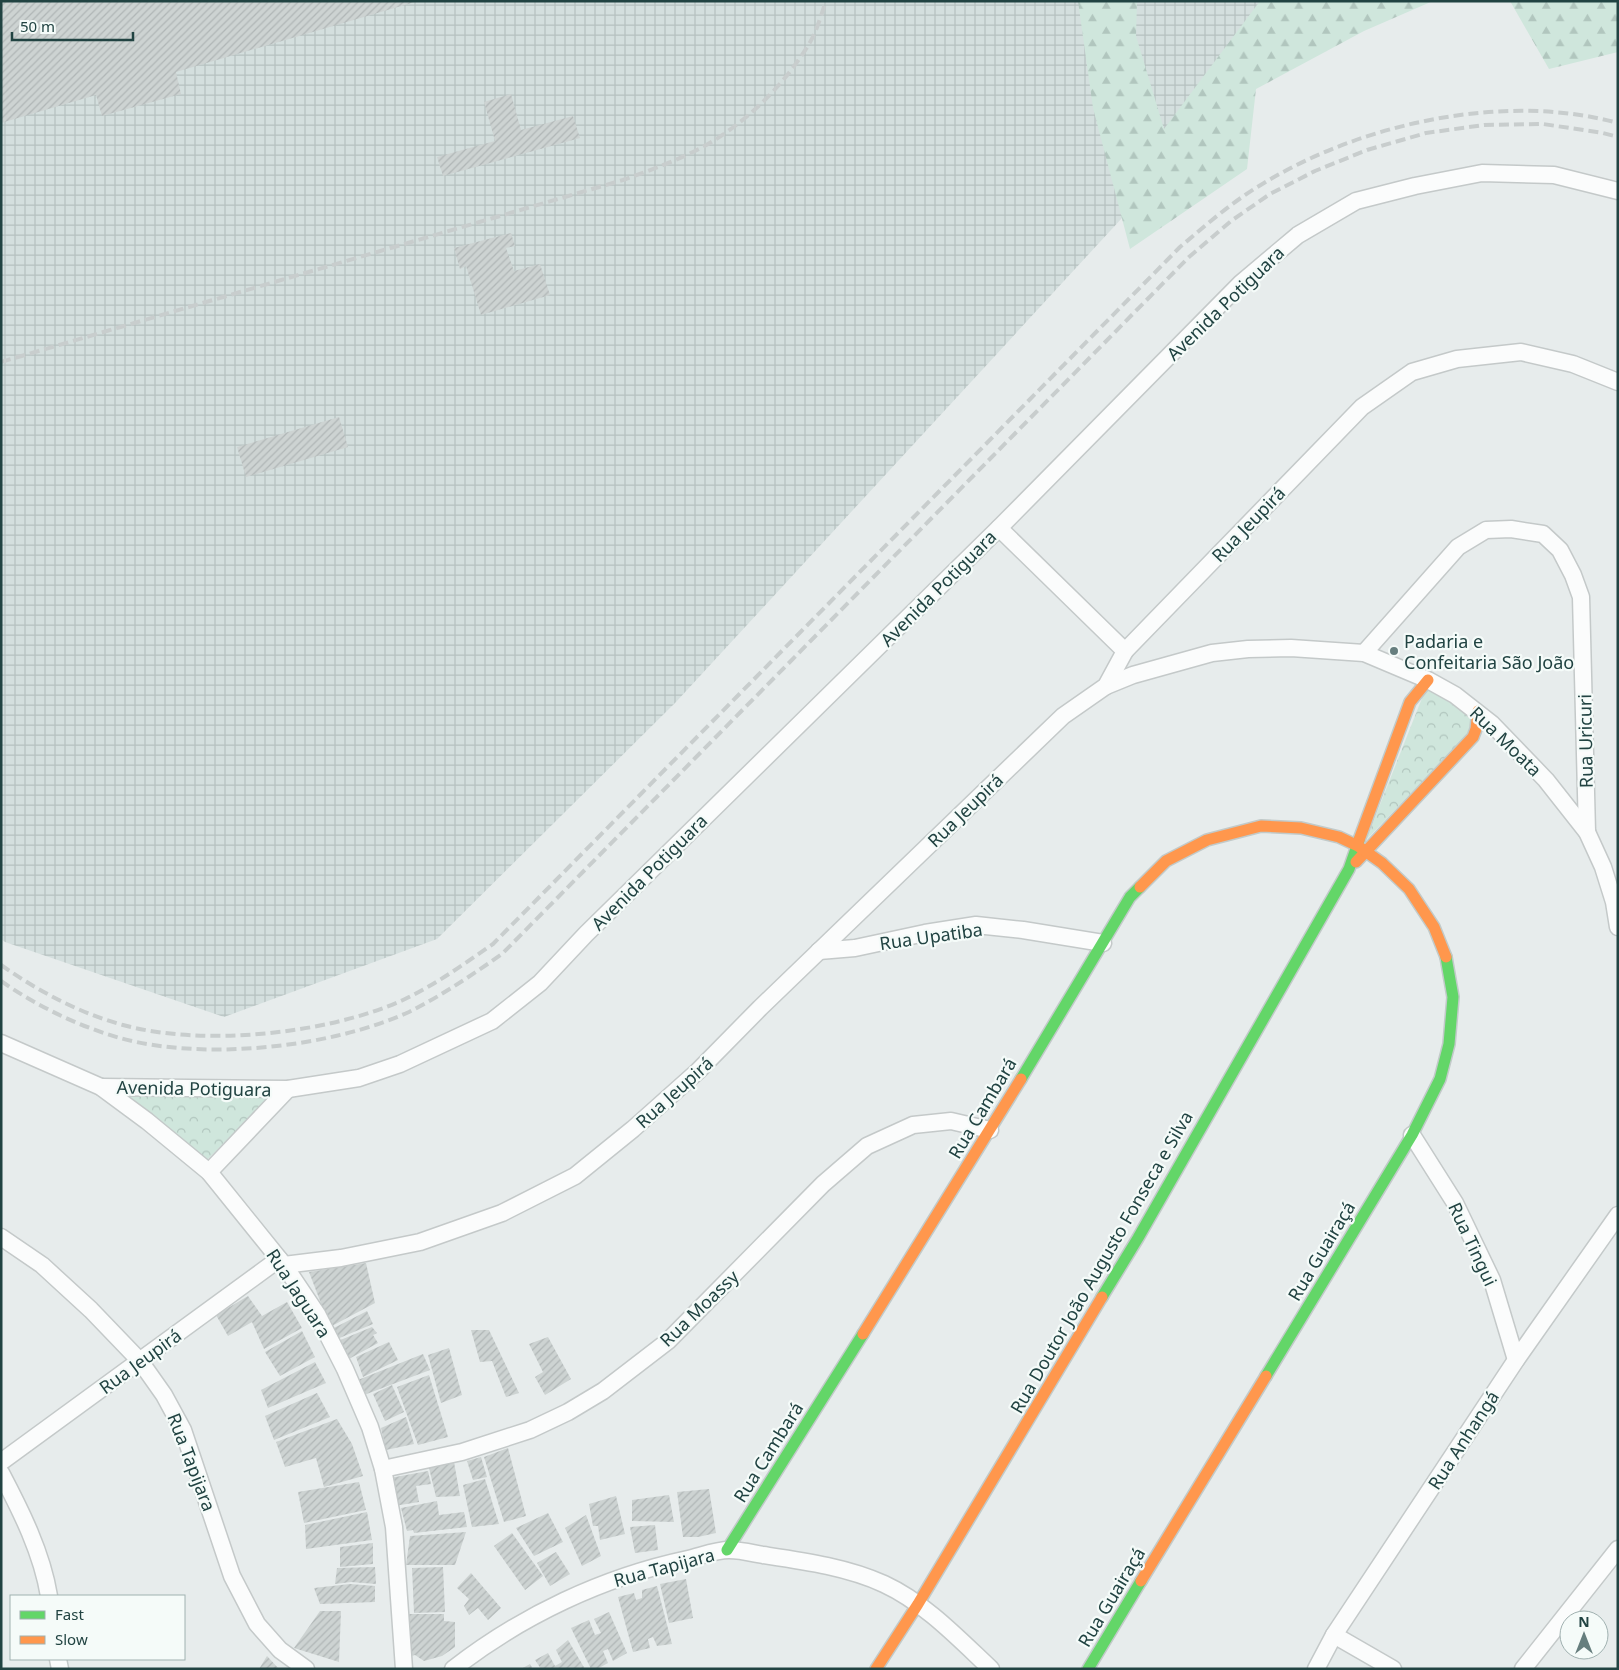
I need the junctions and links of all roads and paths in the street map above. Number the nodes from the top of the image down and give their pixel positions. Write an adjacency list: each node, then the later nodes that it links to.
1 (1618, 191): 3 (street, Avenida Potiguara)
2 (1618, 382): 4 (street, Rua Jeupirá)
3 (999, 528): 4 (street); 16 (street, Avenida Potiguara)
4 (1125, 651): 7 (street, Rua Jeupirá)
5 (1364, 653): 6 (street, Rua Moata); 7 (street, Rua Moata); 9 (street, Rua Uricuri)
6 (1428, 680): 8 (street, Rua Moata); 10 (street, Rua Doutor João Augusto Fonseca e Silva)
7 (1106, 686): 13 (street, Rua Jeupirá)
8 (1478, 711): 9 (street, Rua Moata); 10 (street, Rua Doutor João Augusto Fonseca e Silva)
9 (1587, 832): 11 (street, Rua Moata)
10 (1362, 848): 12 (street, Rua Cambará); 18 (street, Rua Guairaçá); 31 (street, Rua Doutor João Augusto Fonseca e Silva)
11 (1618, 927)
12 (1102, 943): 13 (street, Rua Upatiba); 17 (street, Rua Cambará)
13 (819, 952): 22 (street, Rua Jeupirá)
14 (4, 1041): 15 (street, Rua Jaguara)
15 (101, 1087): 16 (street, Avenida Potiguara); 19 (street, Rua Jaguara)
16 (288, 1089): 19 (street, Avenida Potiguara)
17 (990, 1130): 26 (street, Rua Moassy); 29 (street, Rua Cambará)
18 (1412, 1135): 23 (street, Rua Tingui); 38 (street, Rua Guairaçá)
19 (209, 1172): 22 (street, Rua Jaguara)
20 (1618, 1215): 23 (street, Rua Anhangá)
21 (1, 1237): 24 (street, Rua Tapijara)
22 (281, 1262): 24 (street, Rua Jeupirá); 26 (street, Rua Jaguara)
23 (1516, 1360): 32 (street, Rua Anhangá)
24 (140, 1361): 25 (street, Rua Jeupirá); 33 (street, Rua Tapijara)
25 (1, 1462)
26 (383, 1469): 34 (street, Rua Jaguara)
27 (1, 1473): 30 (street)
28 (1618, 1549): 41 (street)
29 (728, 1550): 31 (street, Rua Tapijara); 35 (street, Rua Tapijara)
30 (49, 1595)
31 (918, 1604): 36 (street, Rua Doutor João Augusto Fonseca e Silva); 37 (street, Rua Tapijara)
32 (1334, 1635): 39 (street, Rua Anhangá); 40 (street)
33 (306, 1669)
34 (404, 1669)
35 (453, 1669)
36 (876, 1669)
37 (991, 1669)
38 (1088, 1669)
39 (1316, 1669)
40 (1393, 1669)
41 (1523, 1669)

